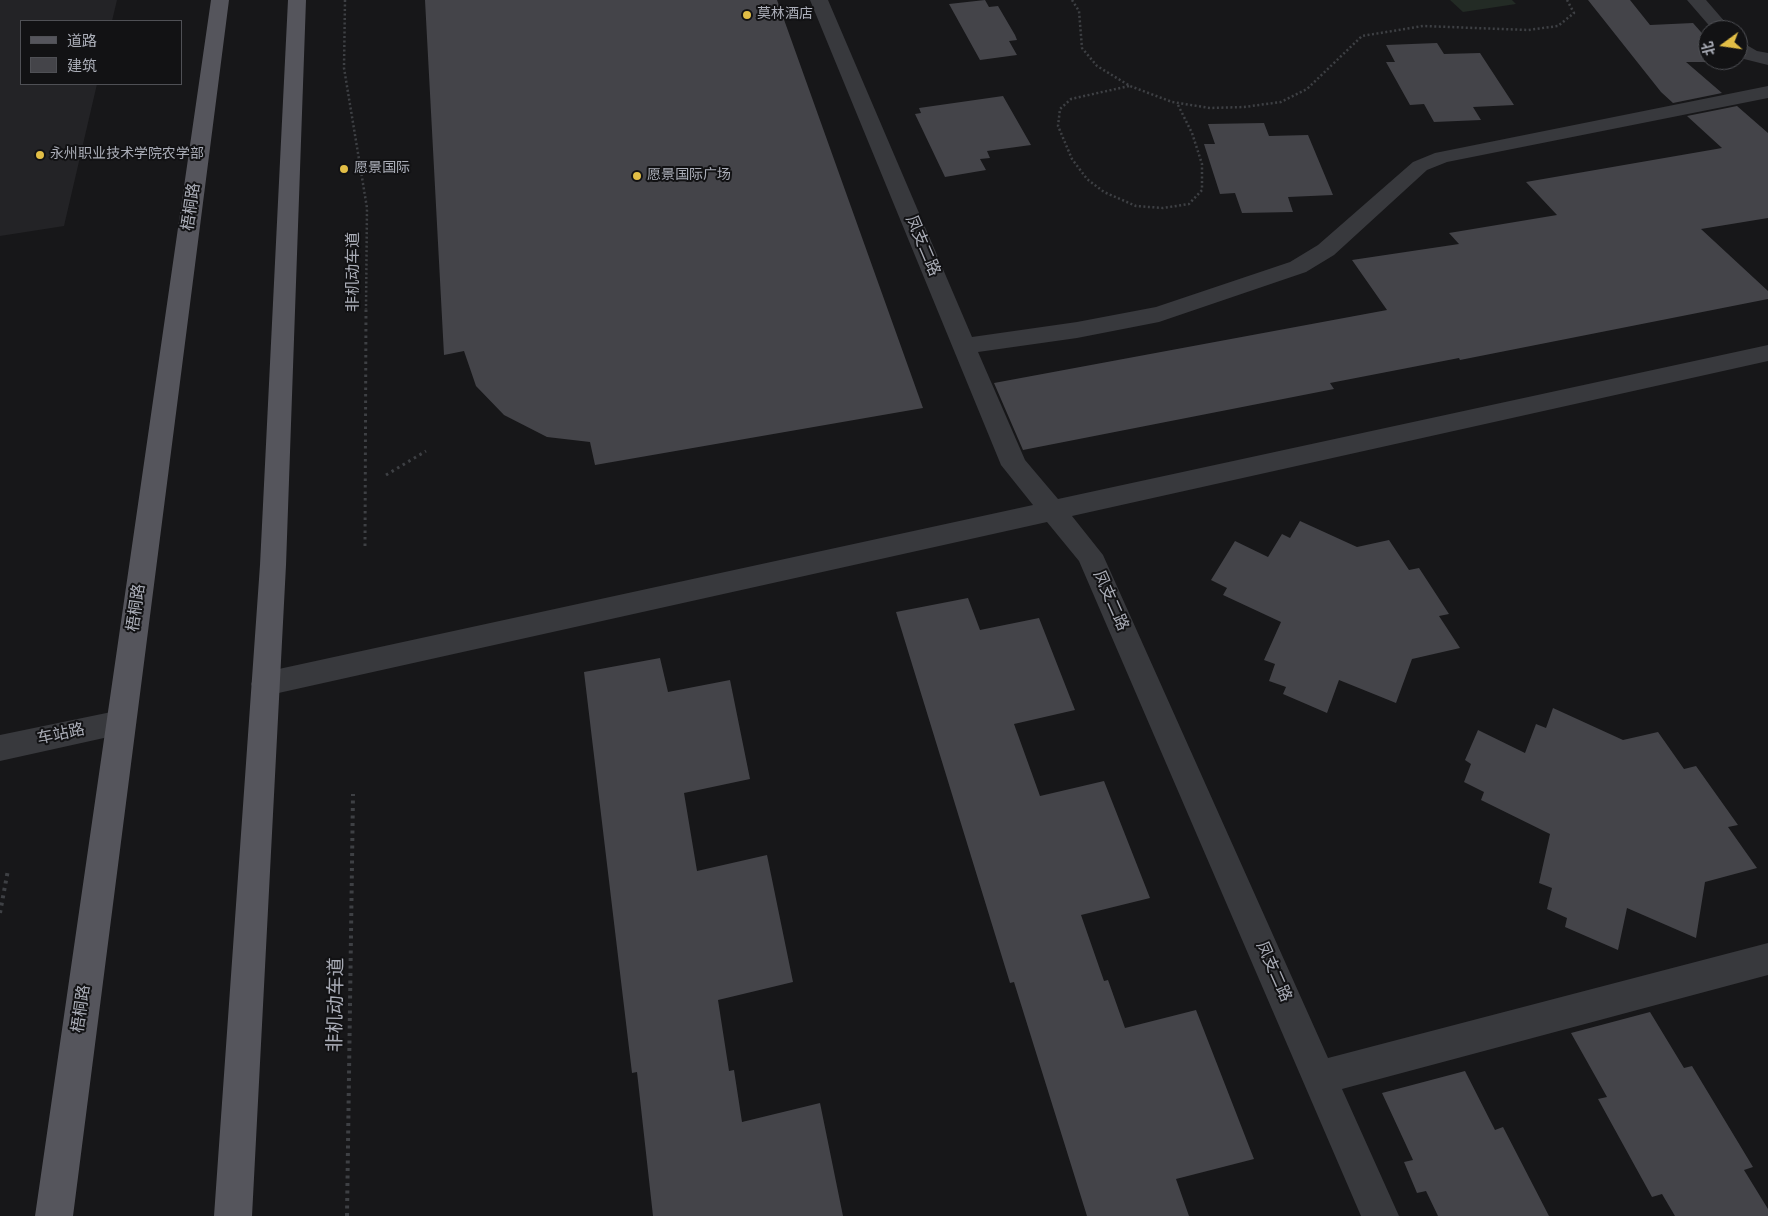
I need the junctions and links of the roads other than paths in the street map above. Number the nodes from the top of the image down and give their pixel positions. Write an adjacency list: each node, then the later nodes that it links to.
1 (220, 0): 13 (main road, 梧桐路)
2 (297, 0): 12 (main road)
3 (819, 0): 9 (street, 凤支二路)
4 (1696, 0): 5 (street)
5 (1714, 20)
6 (1748, 53): 7 (street)
7 (1768, 59)
8 (1768, 92): 9 (street)
9 (964, 346): 11 (street, 凤支二路)
10 (1768, 353): 11 (street)
11 (1052, 512): 12 (street); 16 (street, 凤支二路)
12 (265, 684): 18 (main road)
13 (121, 722): 14 (street, 车站路); 17 (main road, 梧桐路)
14 (0, 748)
15 (1768, 959): 16 (street)
16 (1319, 1078): 19 (street, 凤支二路)
17 (54, 1216)
18 (233, 1216)
19 (1380, 1216)

